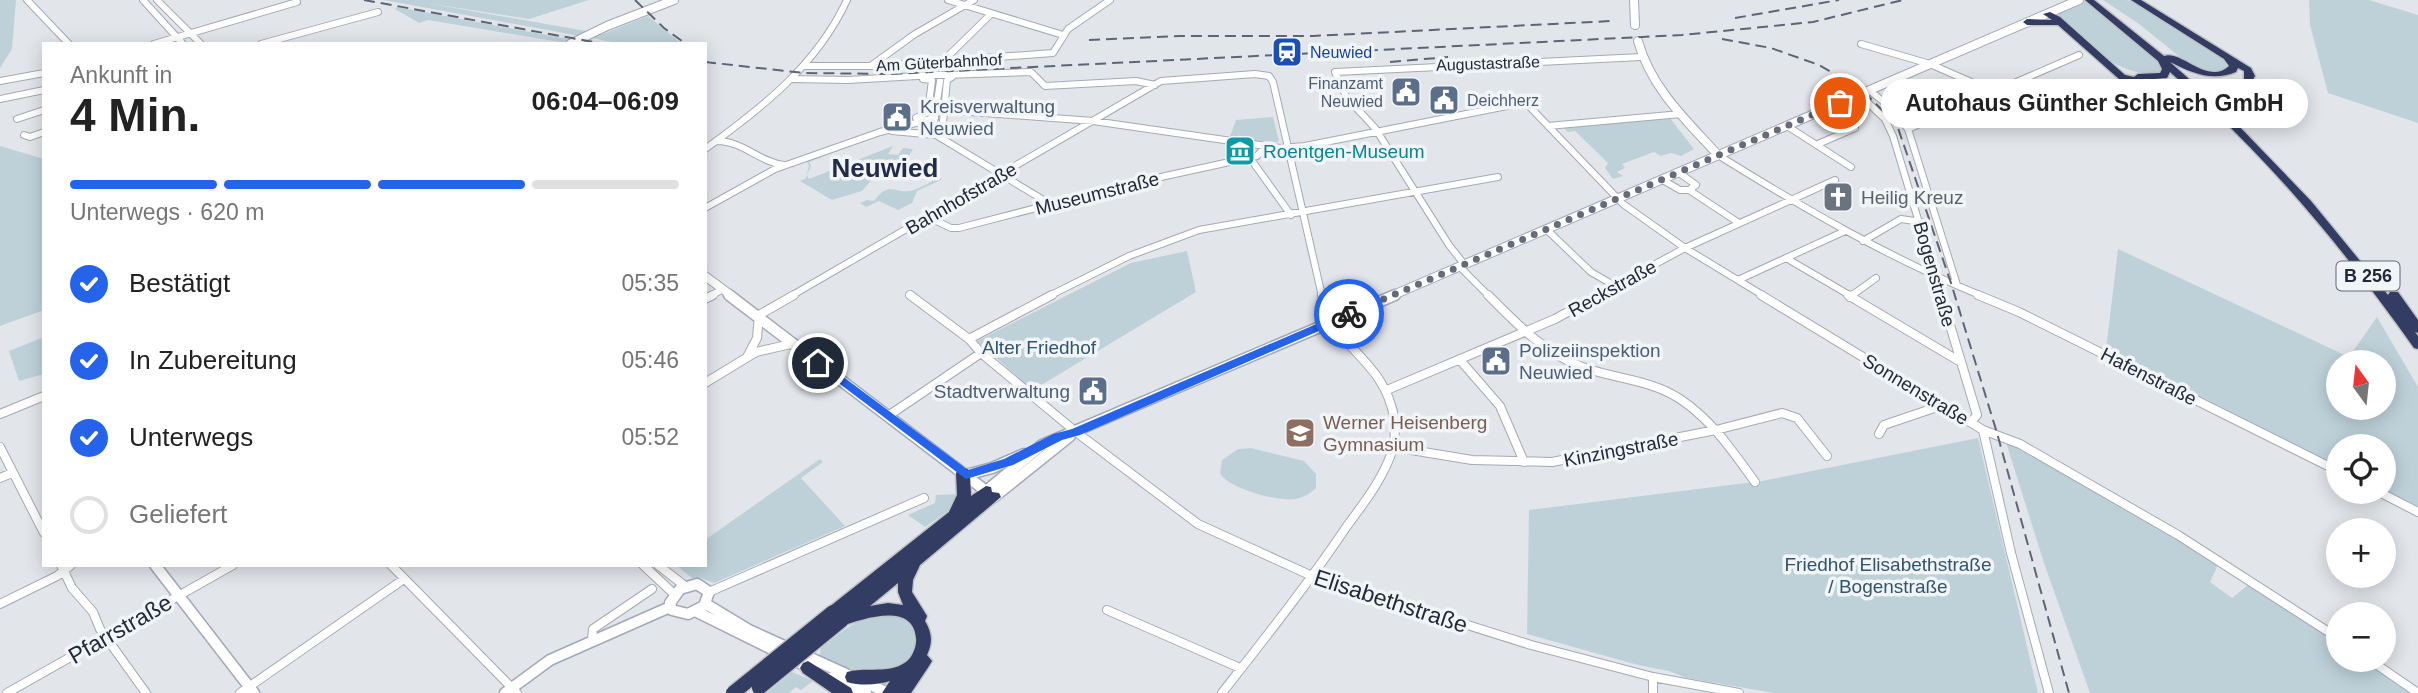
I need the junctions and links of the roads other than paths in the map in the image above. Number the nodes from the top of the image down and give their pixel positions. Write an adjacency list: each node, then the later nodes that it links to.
1 (27, 0): 27 (street)
2 (143, 0): 25 (street)
3 (157, 0): 23 (street)
4 (674, 0): 32 (main road)
5 (681, 0): 33 (main road)
6 (847, 0): 42 (street)
7 (948, 0): 15 (street)
8 (975, 0): 15 (street)
9 (1110, 0): 24 (street)
10 (1634, 0): 21 (main road)
11 (2079, 0): 18 (main road)
12 (2094, 1): 38 (highway, B 256)
13 (2135, 1): 35 (highway)
14 (297, 2): 23 (street)
15 (965, 5): 17 (street); 43 (street)
16 (378, 12): 31 (street)
17 (991, 14): 24 (street); 39 (street)
18 (2045, 15): 19 (main road); 20 (highway); 22 (highway)
19 (2027, 22): 20 (highway); 41 (main road)
20 (2056, 23): 22 (highway)
21 (1635, 25)
22 (2068, 30): 40 (highway)
23 (191, 32): 25 (street); 30 (street)
24 (1063, 35): 39 (street, Am Güterbahnhof)
25 (176, 37): 28 (street); 29 (street)
26 (1638, 41): 37 (main road)
27 (67, 42)
28 (160, 42)
29 (181, 42)
30 (199, 42)
31 (268, 42)
32 (574, 42)
33 (583, 42)
34 (1861, 44): 41 (street)
35 (2213, 47): 38 (highway); 58 (highway)
36 (2079, 55): 66 (street)
37 (1641, 57): 57 (main road); 69 (street, Augustastraße)
38 (2164, 57): 40 (highway); 58 (highway, B 256)
39 (943, 61): 43 (street, Am Güterbahnhof); 56 (street)
40 (2102, 61): 58 (highway)
41 (1930, 64): 50 (street); 52 (main road)
42 (804, 66): 43 (street, Am Güterbahnhof); 47 (street)
43 (872, 66)
44 (42, 73): 48 (street)
45 (947, 76): 46 (street, bridge); 49 (street); 56 (street)
46 (933, 77): 47 (street); 64 (street)
47 (792, 79): 63 (street)
48 (0, 81)
49 (1156, 85): 60 (street, Bahnhofstraße); 77 (street, Bahnhofstraße)
50 (1978, 85)
51 (42, 90): 54 (street)
52 (1869, 90): 53 (main road); 66 (street)
53 (1859, 94): 62 (main road); 98 (street, Bogenstraße)
54 (0, 99)
55 (42, 111): 59 (street)
56 (938, 113): 60 (street); 64 (street); 71 (street); 71 (street)
57 (1681, 114): 61 (street); 78 (main road)
58 (2230, 117): 118 (highway, B 256); 122 (highway, B 256)
59 (17, 119)
60 (1093, 121): 75 (street); 85 (street, Bahnhofstraße)
61 (1548, 126): 69 (street, Sonnenstraße); 91 (street, Sonnenstraße)
62 (1787, 126): 74 (street); 78 (main road)
63 (734, 127): 72 (street); 73 (street)
64 (902, 127): 67 (street)
65 (1855, 128): 74 (street)
66 (1908, 128): 110 (street)
67 (891, 129): 71 (street); 81 (street)
68 (42, 133): 70 (street)
69 (1377, 133): 77 (street); 90 (street)
70 (24, 135)
71 (936, 135): 85 (street)
72 (717, 141): 73 (street); 76 (street)
73 (734, 142): 80 (street)
74 (1818, 144): 82 (street)
75 (1265, 147): 77 (street); 79 (street, Museumstraße)
76 (707, 148)
77 (1289, 148): 95 (street)
78 (1718, 155): 83 (main road); 92 (street, Hafenstraße)
79 (1251, 158): 93 (street, Museumstraße); 96 (street)
80 (770, 163): 81 (street); 84 (street)
81 (790, 164): 84 (street)
82 (1851, 167)
83 (1678, 172): 87 (main road); 89 (street)
84 (766, 174): 94 (street)
85 (1001, 174): 93 (street); 97 (street, Bahnhofstraße)
86 (1498, 177): 90 (street)
87 (1661, 179): 89 (street); 91 (main road)
88 (1835, 180): 92 (street, Reckstraße)
89 (1689, 190): 99 (street)
90 (1415, 191): 95 (street); 105 (street)
91 (1618, 198): 100 (main road); 103 (street, Sonnenstraße)
92 (1792, 201): 99 (street, Reckstraße); 101 (street, Hafenstraße)
93 (1050, 204): 97 (street, Museumstraße)
94 (707, 207)
95 (1303, 213): 96 (street); 117 (street)
96 (1291, 215): 120 (street)
97 (928, 217): 116 (street, Bahnhofstraße)
98 (1920, 222): 102 (street); 108 (street, Bogenstraße)
99 (1739, 223): 103 (street, Reckstraße)
100 (1546, 229): 105 (main road); 111 (street)
101 (1845, 231): 102 (street, Hafenstraße); 104 (street)
102 (1863, 240): 108 (street, Hafenstraße)
103 (1685, 248): 109 (street, Sonnenstraße); 111 (street, Reckstraße)
104 (1786, 258): 109 (street); 114 (street)
105 (1462, 265): 117 (main road); 119 (street)
106 (707, 277): 112 (main road)
107 (1876, 278): 114 (street)
108 (1937, 278): 110 (street, Hafenstraße); 126 (street, Bogenstraße)
109 (1738, 280): 130 (street, Sonnenstraße)
110 (1957, 285): 143 (street, Hafenstraße)
111 (1615, 286): 119 (street, Reckstraße)
112 (723, 289): 115 (street); 116 (main road)
113 (910, 295): 120 (street, Elisabethstraße)
114 (1850, 297): 126 (street)
115 (707, 298)
116 (759, 315): 121 (main road); 124 (street)
117 (1331, 321): 128 (street); 136 (main road)
118 (2418, 329)
119 (1527, 330): 125 (street, Reckstraße); 134 (street)
120 (969, 339): 123 (street, Elisabethstraße)
121 (791, 344): 124 (street); 132 (main road)
122 (2418, 345)
123 (981, 353): 132 (street); 136 (street, Elisabethstraße)
124 (748, 355): 127 (street)
125 (1460, 360): 128 (street, Reckstraße); 142 (street)
126 (1959, 361): 133 (street, Bogenstraße)
127 (707, 382)
128 (1387, 390): 139 (street)
129 (42, 397): 131 (street)
130 (1943, 405): 133 (street, Sonnenstraße); 137 (street)
131 (0, 414)
132 (888, 416): 145 (main road)
133 (1971, 422): 135 (street, Sonnenstraße)
134 (1716, 430): 141 (street, Kinzingstraße); 142 (street, Kinzingstraße); 147 (street)
135 (1983, 430): 171 (street, Sonnenstraße); 194 (street)
136 (1076, 432): 140 (main road); 148 (main road); 161 (street, Elisabethstraße)
137 (1879, 434)
138 (0, 447): 144 (street)
139 (1393, 447): 142 (street, Kinzingstraße); 161 (street)
140 (1035, 450): 145 (main road); 148 (main road)
141 (1827, 456)
142 (1524, 462)
143 (2326, 465)
144 (12, 473): 146 (street); 153 (street)
145 (965, 474): 148 (main road); 152 (highway)
146 (0, 478)
147 (1755, 482)
148 (990, 494): 152 (highway); 154 (highway)
149 (924, 499): 167 (street)
150 (2396, 501): 151 (street)
151 (2418, 512)
152 (951, 518): 170 (highway)
153 (42, 529)
154 (919, 556): 170 (highway); 180 (highway)
155 (65, 567): 168 (street); 172 (street)
156 (157, 567): 165 (main road)
157 (229, 567): 165 (street, Pfarrstraße)
158 (393, 567): 162 (street)
159 (645, 567): 166 (street)
160 (661, 567): 163 (street)
161 (1312, 576): 176 (street); 179 (street, Elisabethstraße)
162 (404, 579): 181 (street); 182 (street)
163 (685, 586): 166 (main road); 167 (main road)
164 (652, 589): 173 (street)
165 (179, 595): 172 (street, Pfarrstraße); 181 (main road)
166 (672, 601): 167 (main road); 173 (main road)
167 (704, 603): 174 (main road)
168 (0, 604)
169 (1107, 610): 176 (street)
170 (837, 616): 180 (highway); 185 (highway, bridge); 186 (highway, bridge)
171 (2326, 630)
172 (107, 636): 183 (street, Pfarrstraße); 184 (street)
173 (592, 640): 182 (main road)
174 (776, 648): 175 (main road); 178 (main road)
175 (808, 668): 187 (highway); 188 (main road)
176 (1240, 668): 191 (street)
177 (2387, 672): 195 (street)
178 (853, 677): 180 (highway); 189 (main road)
179 (1653, 677): 192 (street); 193 (street, Elisabethstraße)
180 (911, 679): 189 (highway); 190 (highway)
181 (248, 691)
182 (512, 691)
183 (7, 693)
184 (145, 693)
185 (733, 693)
186 (754, 693)
187 (845, 693)
188 (866, 693)
189 (889, 693)
190 (902, 693)
191 (1222, 693)
192 (1653, 693)
193 (1740, 693)
194 (2049, 693)
195 (2418, 693)

